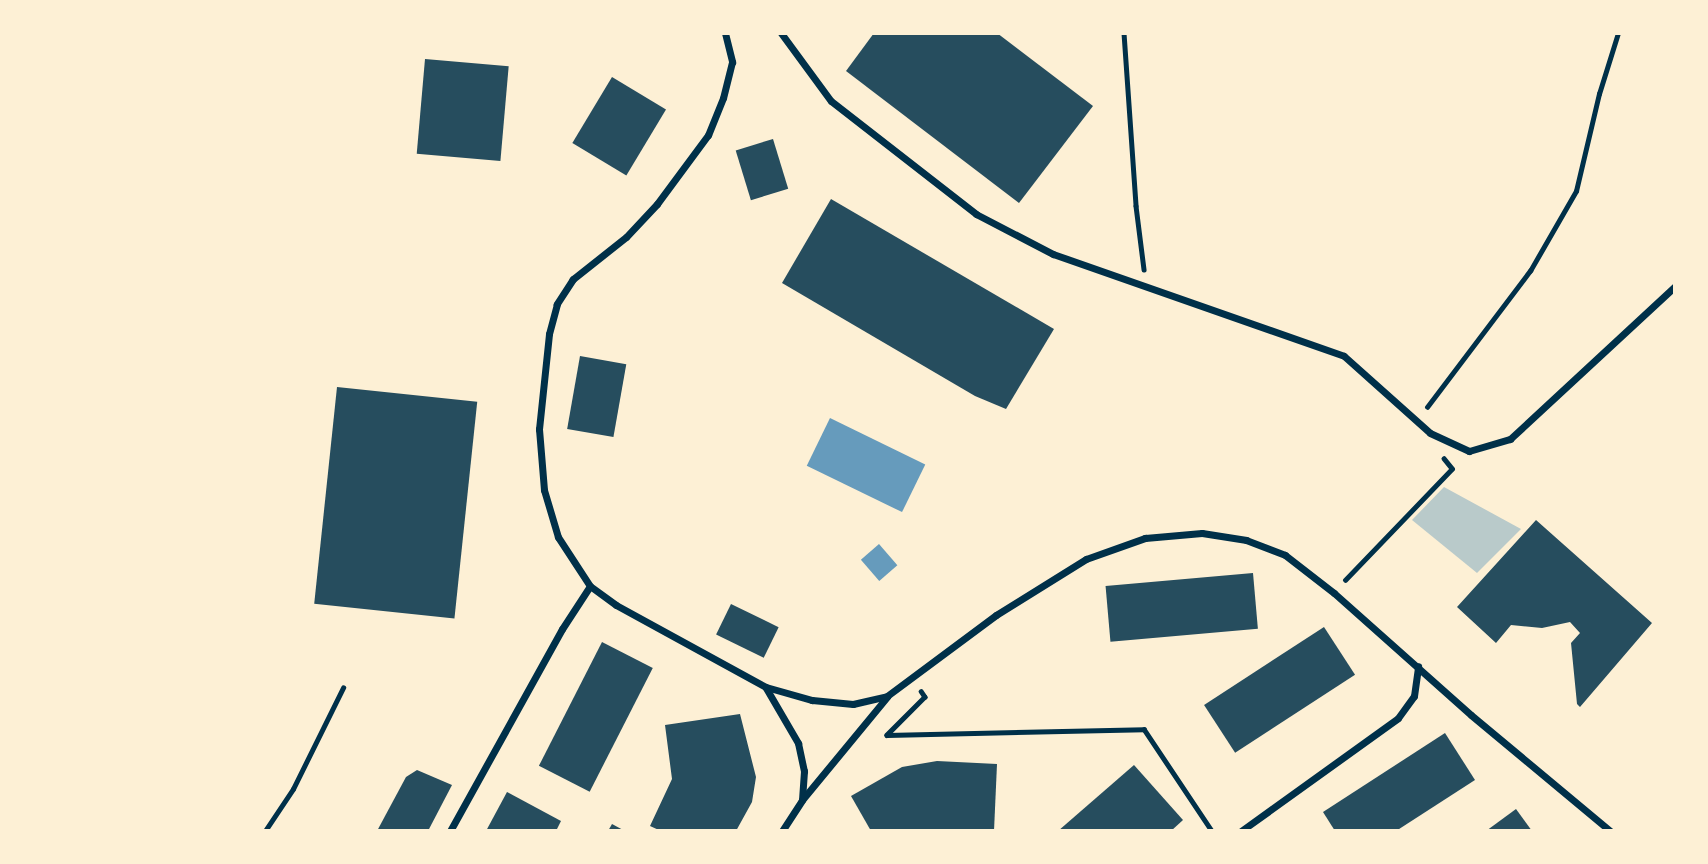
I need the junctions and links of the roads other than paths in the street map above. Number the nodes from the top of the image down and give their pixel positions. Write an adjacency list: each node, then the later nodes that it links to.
1 (725, 33): 4 (street)
2 (781, 33): 3 (street)
3 (1675, 286)
4 (590, 586): 6 (street); 9 (street)
5 (1418, 666): 7 (street); 11 (street); 12 (street)
6 (766, 687): 7 (street); 8 (street)
7 (887, 696): 8 (street)
8 (802, 800): 10 (street)
9 (450, 831)
10 (782, 831)
11 (1241, 831)
12 (1610, 831)

